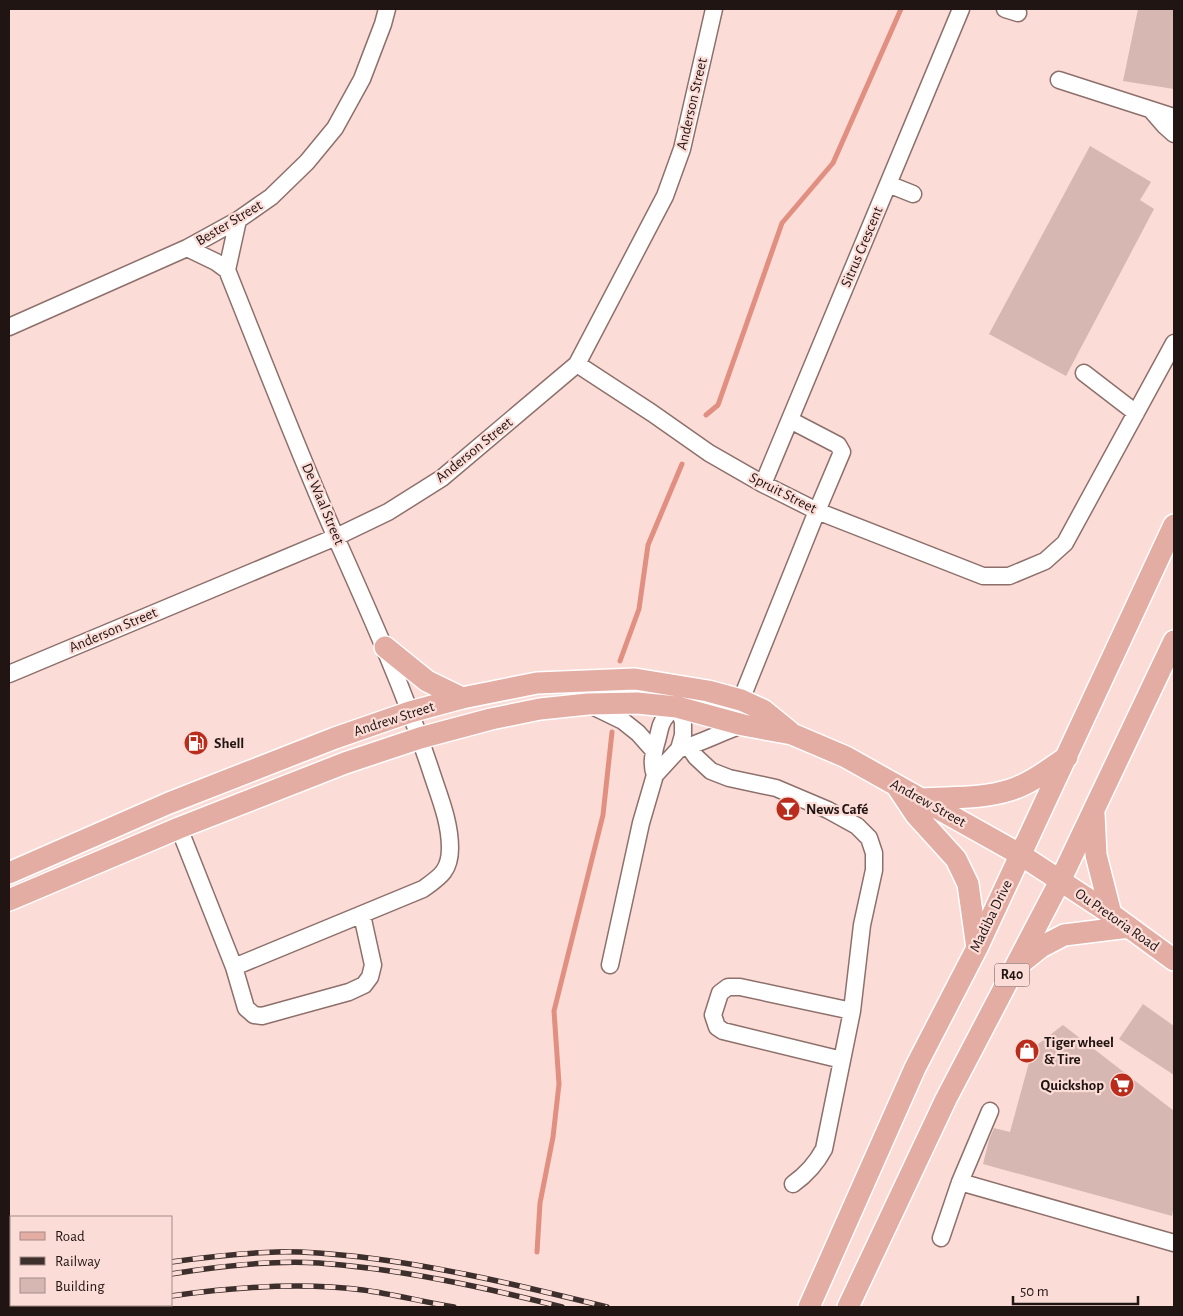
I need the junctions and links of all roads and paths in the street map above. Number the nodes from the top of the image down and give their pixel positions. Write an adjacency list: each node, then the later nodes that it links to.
1 (387, 9): 10 (street, Bester Street)
2 (714, 9): 15 (street, Anderson Street)
3 (961, 9): 8 (street, Sitrus Crescent)
4 (1059, 80): 5 (street)
5 (1151, 109): 6 (street); 7 (street)
6 (1174, 118)
7 (1174, 134)
8 (888, 184): 9 (street); 18 (street, Sitrus Crescent)
9 (913, 194)
10 (238, 220): 11 (street, Bester Street); 12 (street)
11 (186, 248): 12 (street); 13 (street, Bester Street)
12 (227, 270): 22 (street, De Waal Street)
13 (9, 327)
14 (1174, 343): 17 (street)
15 (577, 364): 19 (street, Spruit Street); 22 (street, Anderson Street)
16 (1084, 372): 17 (street)
17 (1136, 413): 20 (street, Spruit Street)
18 (790, 420): 19 (street, Sitrus Crescent); 20 (street)
19 (763, 484): 20 (street, Spruit Street)
20 (816, 511): 29 (street)
21 (1174, 525): 38 (main road, Madiba Drive)
22 (336, 537): 24 (street, De Waal Street); 25 (street, Anderson Street)
23 (1174, 641): 42 (main road, R40)
24 (385, 647): 28 (main road); 32 (street, De Waal Street)
25 (9, 674)
26 (657, 682): 27 (main road, Andrew Street); 28 (main road, Andrew Street); 31 (street)
27 (708, 691): 29 (main road, Andrew Street); 31 (street)
28 (462, 698): 32 (main road, Andrew Street)
29 (741, 700): 34 (main road, Andrew Street)
30 (588, 704): 31 (main road, Andrew Street); 35 (main road, Andrew Street); 37 (street)
31 (677, 707): 33 (main road, Andrew Street); 36 (street); 37 (street)
32 (410, 712): 35 (street, De Waal Street); 45 (main road, Andrew Street)
33 (743, 725): 34 (main road, Andrew Street); 36 (street)
34 (792, 734): 40 (main road, Andrew Street)
35 (420, 738): 43 (main road, Andrew Street); 49 (street, De Waal Street)
36 (684, 748): 39 (street); 56 (street)
37 (654, 751): 39 (street)
38 (1067, 758): 41 (main road); 44 (main road, Madiba Drive)
39 (655, 775): 53 (street)
40 (896, 786): 41 (main road, Andrew Street); 51 (main road)
41 (922, 800): 44 (main road, Andrew Street)
42 (1094, 809): 46 (main road, R40); 48 (main road)
43 (179, 828): 47 (main road, Andrew Street); 54 (street)
44 (1021, 855): 46 (main road, Andrew Street); 51 (main road, Madiba Drive)
45 (9, 873)
46 (1060, 881): 48 (main road, Ou Pretoria Road); 55 (main road, R40)
47 (9, 900)
48 (1111, 914): 50 (main road, Ou Pretoria Road)
49 (362, 915): 54 (street, De Waal Street); 54 (street)
50 (1129, 927): 52 (main road, Ou Pretoria Road); 55 (main road)
51 (977, 948): 63 (main road, Madiba Drive)
52 (1174, 960)
53 (610, 965)
54 (234, 967)
55 (1016, 967): 64 (main road, R40)
56 (852, 1010): 57 (street); 57 (street)
57 (842, 1060): 60 (street)
58 (990, 1111): 59 (street)
59 (960, 1182): 61 (street); 62 (street)
60 (793, 1184)
61 (941, 1238)
62 (1174, 1243)
63 (809, 1307)
64 (848, 1307)

